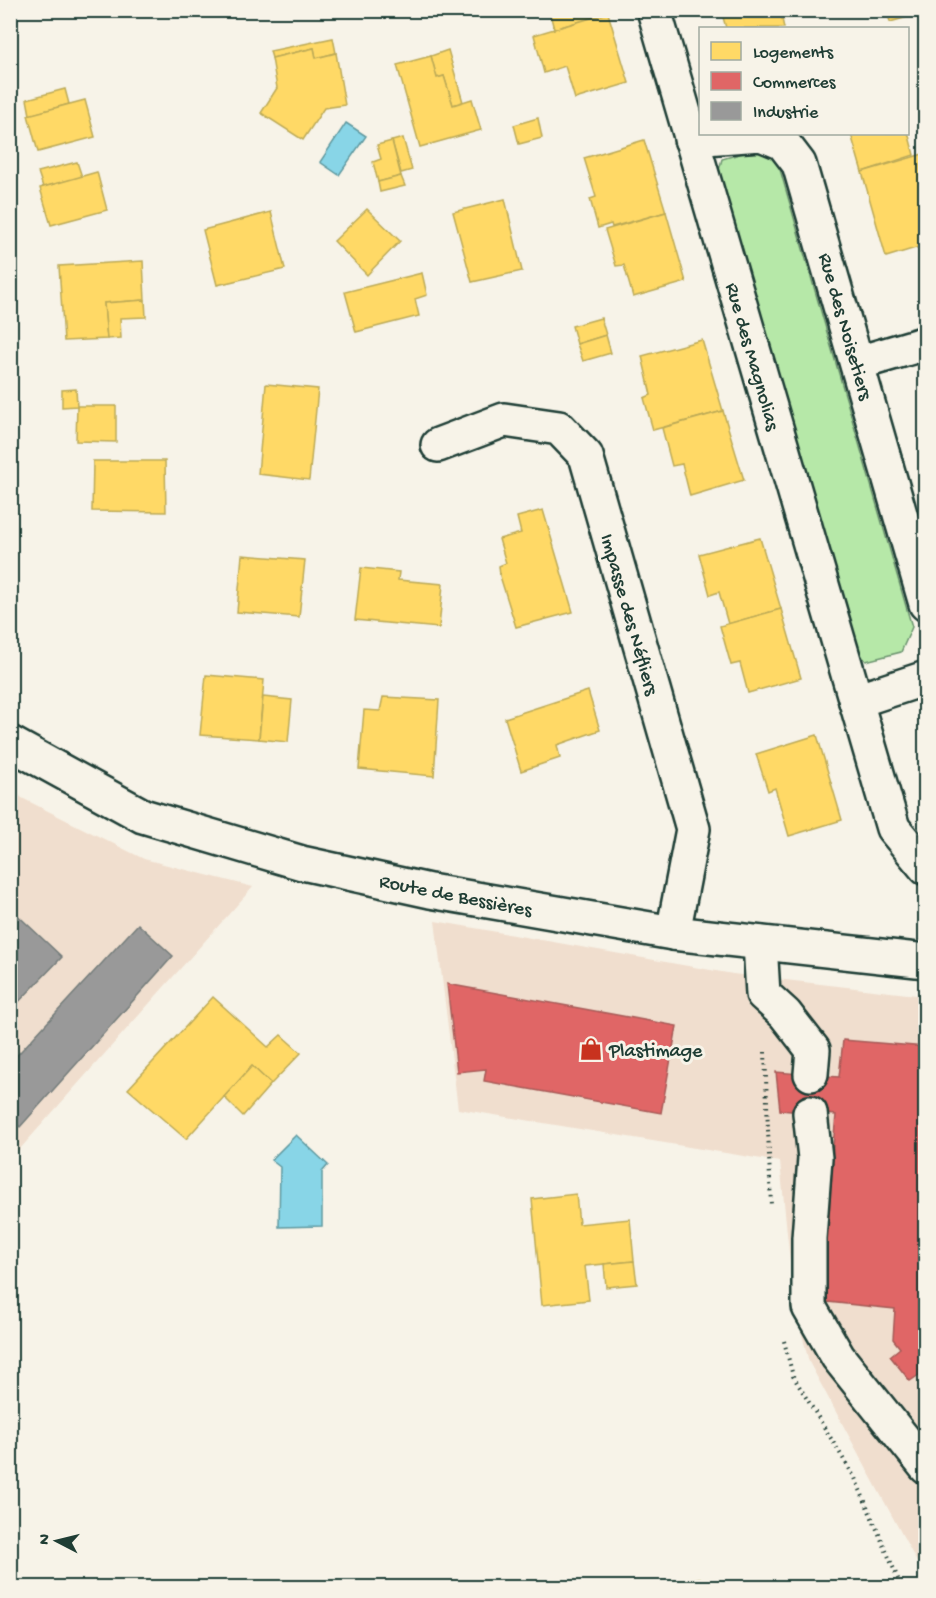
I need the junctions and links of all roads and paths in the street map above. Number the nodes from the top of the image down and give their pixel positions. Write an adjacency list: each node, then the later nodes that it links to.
1 (654, 10): 4 (street, Rue des Magnolias)
2 (747, 135): 4 (street, Rue des Noisetiers)
3 (763, 135): 6 (street, Rue des Noisetiers)
4 (691, 139): 10 (street, Rue des Magnolias)
5 (926, 343): 6 (street)
6 (858, 363): 8 (street, Rue des Noisetiers)
7 (438, 446): 13 (street, Impasse des Néfliers)
8 (926, 604)
9 (926, 678): 10 (street)
10 (856, 700): 12 (street, Rue des Magnolias)
11 (10, 743): 13 (street, Route de Bessières)
12 (926, 868)
13 (673, 933): 14 (street, Route de Bessières)
14 (760, 943): 15 (street, Route de Bessières); 16 (street)
15 (926, 961)
16 (811, 1074)
17 (810, 1113): 18 (street)
18 (926, 1467)

